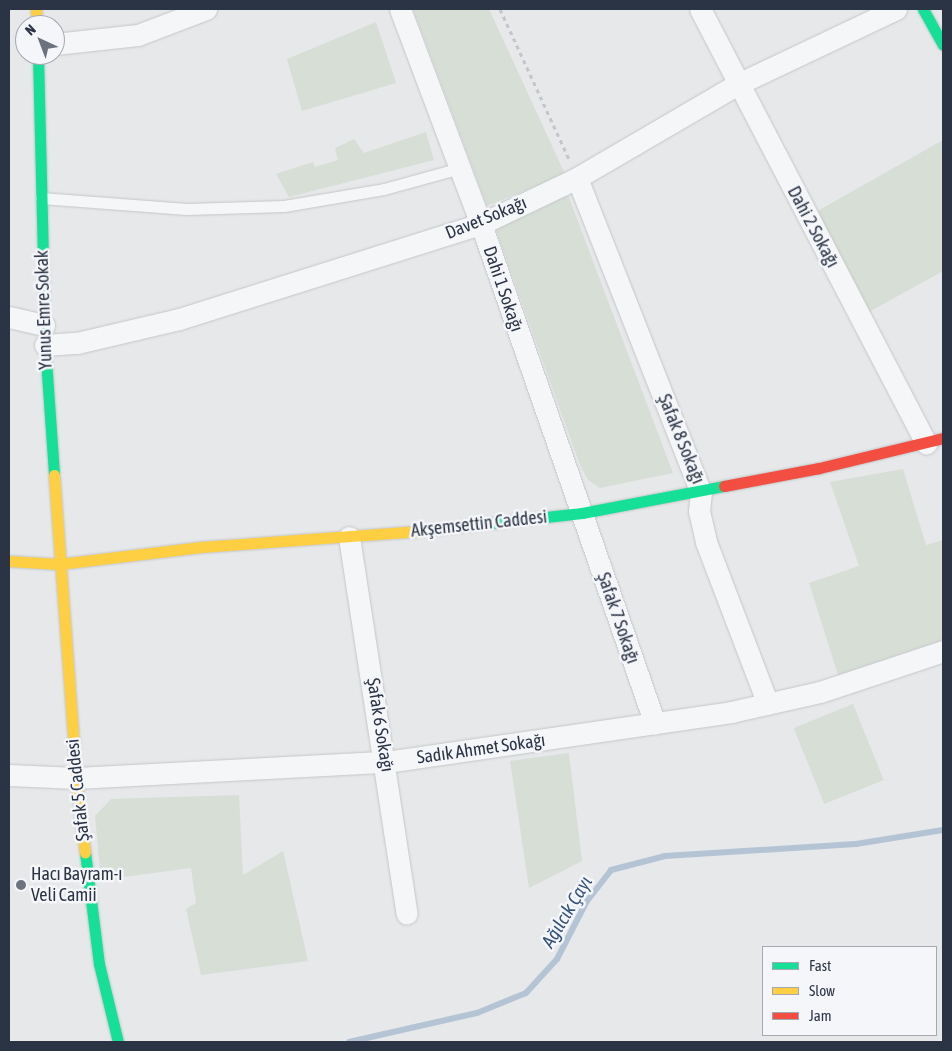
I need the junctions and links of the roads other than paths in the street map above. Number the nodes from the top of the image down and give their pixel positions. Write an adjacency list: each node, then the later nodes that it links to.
1 (206, 9): 6 (street)
2 (400, 9): 10 (street, Dahi 1 Sokağı)
3 (700, 9): 9 (street, Dahi 2 Sokağı)
4 (896, 9): 9 (street, Davet Sokağı)
5 (923, 9): 7 (street)
6 (65, 43)
7 (943, 45)
8 (38, 65): 12 (street, Yunus Emre Sokak)
9 (738, 84): 11 (street, Davet Sokağı); 16 (street, Dahi 2 Sokağı)
10 (460, 168): 12 (lane); 13 (street, Dahi 1 Sokağı)
11 (577, 178): 13 (street, Davet Sokağı); 17 (street, Şafak 8 Sokağı)
12 (41, 198): 15 (street, Yunus Emre Sokak)
13 (481, 224): 15 (street, Davet Sokağı); 18 (street, Dahi 1 Sokağı)
14 (9, 317): 15 (street, Davet Sokağı)
15 (44, 335): 21 (street, Yunus Emre Sokak)
16 (935, 441): 17 (street, Akşemsettin Caddesi)
17 (701, 492): 18 (street, Akşemsettin Caddesi); 23 (street, Şafak 8 Sokağı)
18 (582, 513): 19 (street, Akşemsettin Caddesi); 24 (street, Şafak 7 Sokağı)
19 (349, 537): 21 (street, Akşemsettin Caddesi); 25 (street, Şafak 6 Sokağı)
20 (9, 561): 21 (street, Akşemsettin Caddesi)
21 (59, 564): 27 (street, Şafak 5 Caddesi)
22 (943, 651): 23 (street, Sadık Ahmet Sokağı)
23 (768, 704): 24 (street, Sadık Ahmet Sokağı)
24 (655, 724): 25 (street, Sadık Ahmet Sokağı)
25 (386, 762): 27 (street, Sadık Ahmet Sokağı); 28 (street, Şafak 6 Sokağı)
26 (9, 775): 27 (street, Sadık Ahmet Sokağı)
27 (76, 778): 29 (street, Şafak 5 Caddesi)
28 (407, 914)
29 (118, 1042)

